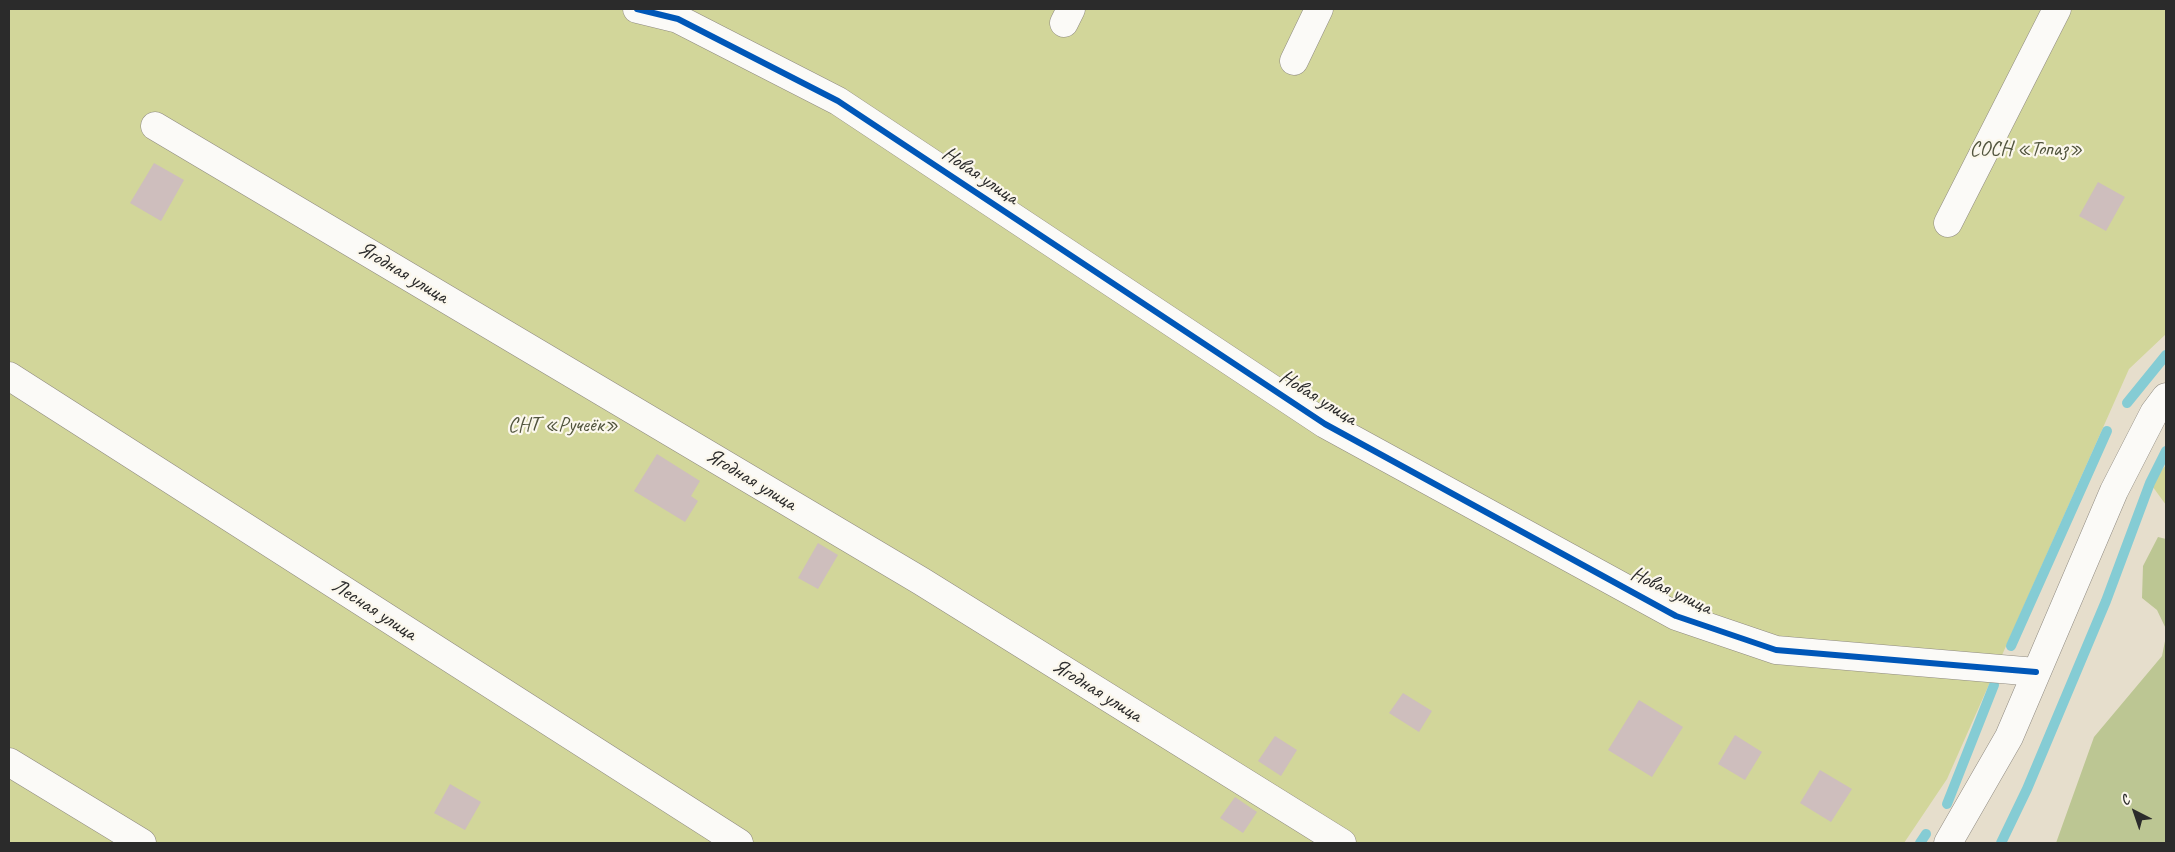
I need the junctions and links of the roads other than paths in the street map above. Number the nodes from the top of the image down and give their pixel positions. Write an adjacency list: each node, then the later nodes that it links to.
1 (637, 9): 9 (street, Новая улица)
2 (1319, 9): 4 (street)
3 (2057, 9): 6 (street)
4 (1294, 61)
5 (154, 126): 13 (street, Ягодная улица)
6 (1948, 223)
7 (9, 376): 12 (street, Лесная улица)
8 (2166, 397): 9 (street)
9 (2036, 672): 14 (street)
10 (9, 762): 11 (street)
11 (142, 843)
12 (739, 843)
13 (1342, 843)
14 (1948, 843)

